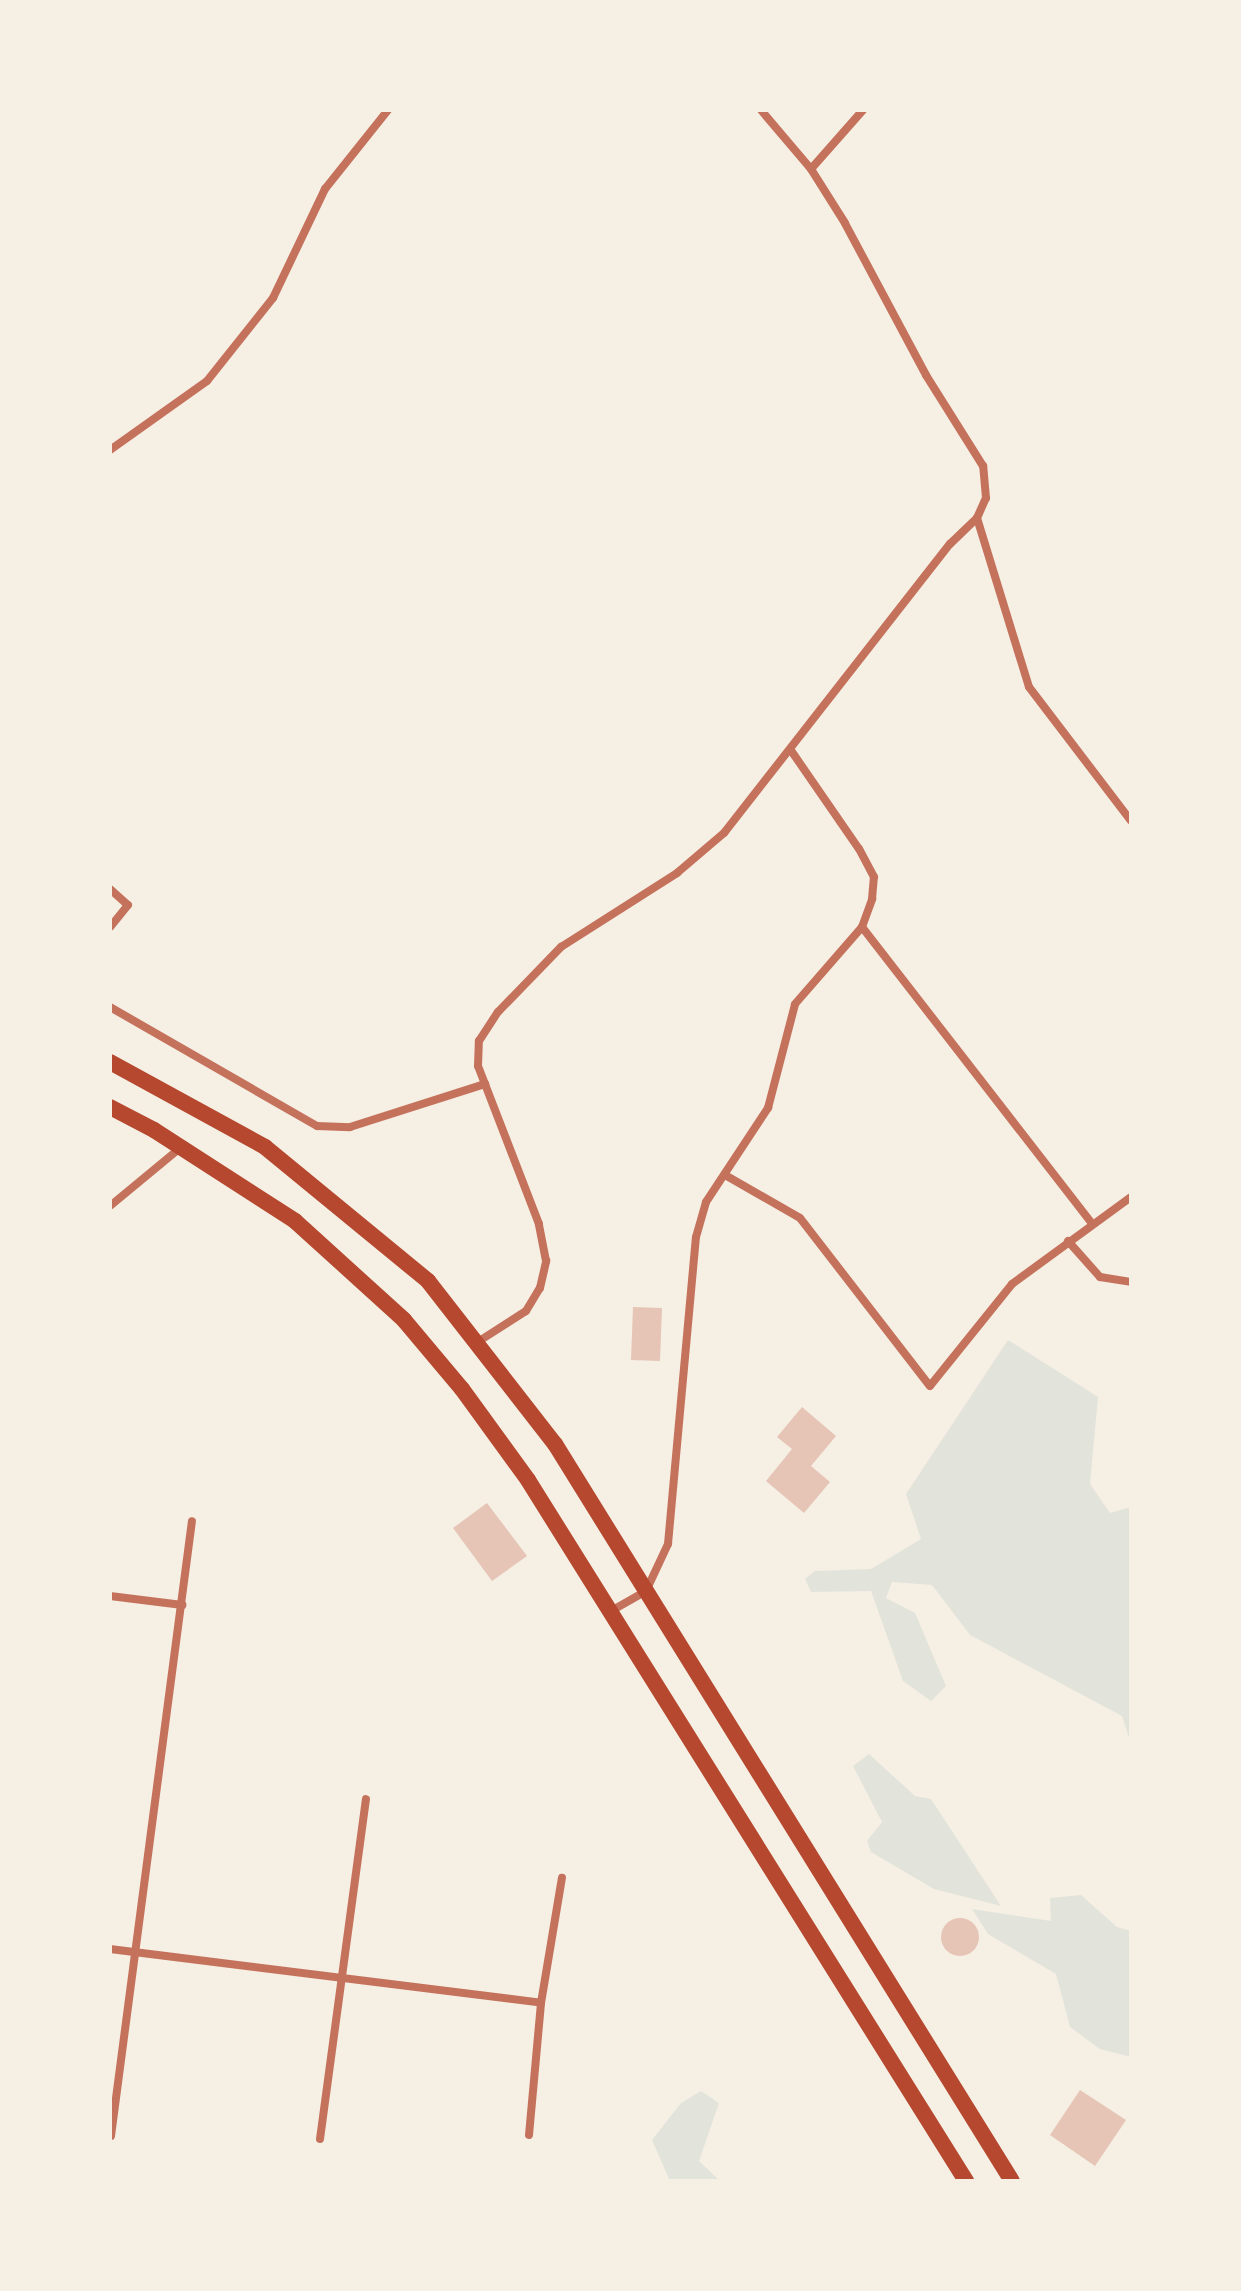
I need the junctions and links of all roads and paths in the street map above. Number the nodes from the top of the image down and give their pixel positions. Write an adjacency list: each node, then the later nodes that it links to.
1 (388, 110): 5 (street)
2 (761, 110): 4 (street)
3 (863, 110): 4 (street)
4 (811, 169): 6 (street)
5 (110, 450)
6 (977, 518): 7 (street); 8 (street)
7 (792, 752): 11 (street); 14 (street)
8 (1131, 821)
9 (110, 889): 10 (street)
10 (110, 927)
11 (862, 927): 17 (street); 20 (street)
12 (110, 1007): 14 (street)
13 (110, 1062): 23 (main road)
14 (485, 1084): 23 (street)
15 (110, 1107): 16 (main road)
16 (182, 1147): 19 (street); 28 (main road)
17 (725, 1175): 21 (street); 25 (street)
18 (1131, 1197): 20 (street)
19 (110, 1206)
20 (1092, 1224): 21 (street)
21 (1068, 1241): 22 (street)
22 (1131, 1282)
23 (476, 1343): 25 (main road)
24 (192, 1521): 27 (street)
25 (646, 1591): 28 (street); 39 (main road)
26 (110, 1596): 27 (street)
27 (182, 1605): 32 (street)
28 (610, 1612): 38 (main road)
29 (366, 1799): 33 (street)
30 (562, 1878): 34 (street)
31 (110, 1949): 32 (street)
32 (136, 1952): 33 (street); 36 (street)
33 (341, 1978): 34 (street); 37 (street)
34 (541, 2003): 35 (street)
35 (529, 2135)
36 (111, 2136)
37 (320, 2139)
38 (966, 2181)
39 (1012, 2181)

